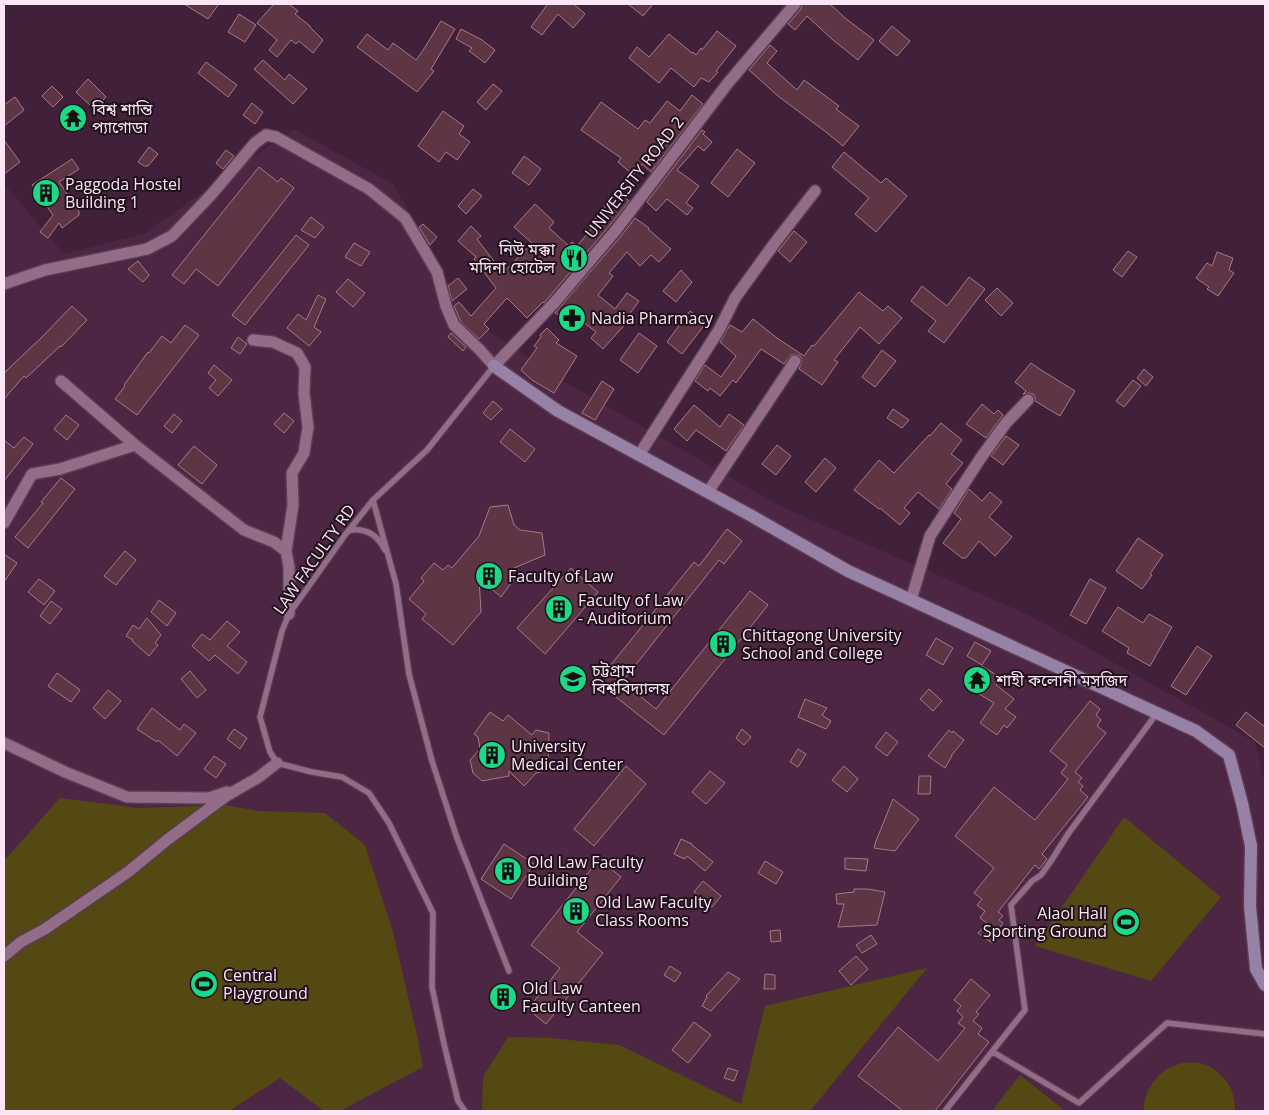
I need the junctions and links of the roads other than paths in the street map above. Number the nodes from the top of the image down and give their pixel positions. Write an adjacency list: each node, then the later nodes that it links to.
1 (795, 4): 6 (street, UNIVERSITY ROAD 2)
2 (815, 192): 10 (street)
3 (4, 284): 6 (street)
4 (253, 340): 15 (street)
5 (795, 361): 11 (street)
6 (494, 366): 10 (street); 12 (lane, LAW FACULTY RD)
7 (61, 381): 9 (street)
8 (1028, 400): 17 (street)
9 (135, 445): 13 (street); 15 (street)
10 (639, 455): 11 (street)
11 (708, 492): 17 (street)
12 (373, 500): 14 (lane, LAW FACULTY RD); 16 (lane)
13 (4, 523)
14 (345, 534): 16 (lane); 18 (lane, LAW FACULTY RD)
15 (286, 551): 18 (street)
16 (388, 556): 23 (lane)
17 (911, 600): 19 (street)
18 (289, 614): 21 (lane, LAW FACULTY RD)
19 (1157, 713): 24 (street); 26 (lane)
20 (4, 743): 21 (street)
21 (277, 763): 22 (street); 27 (lane)
22 (4, 956)
23 (509, 971)
24 (1265, 985)
25 (1265, 1034): 26 (lane)
26 (992, 1052): 28 (lane)
27 (465, 1111)
28 (945, 1111)

